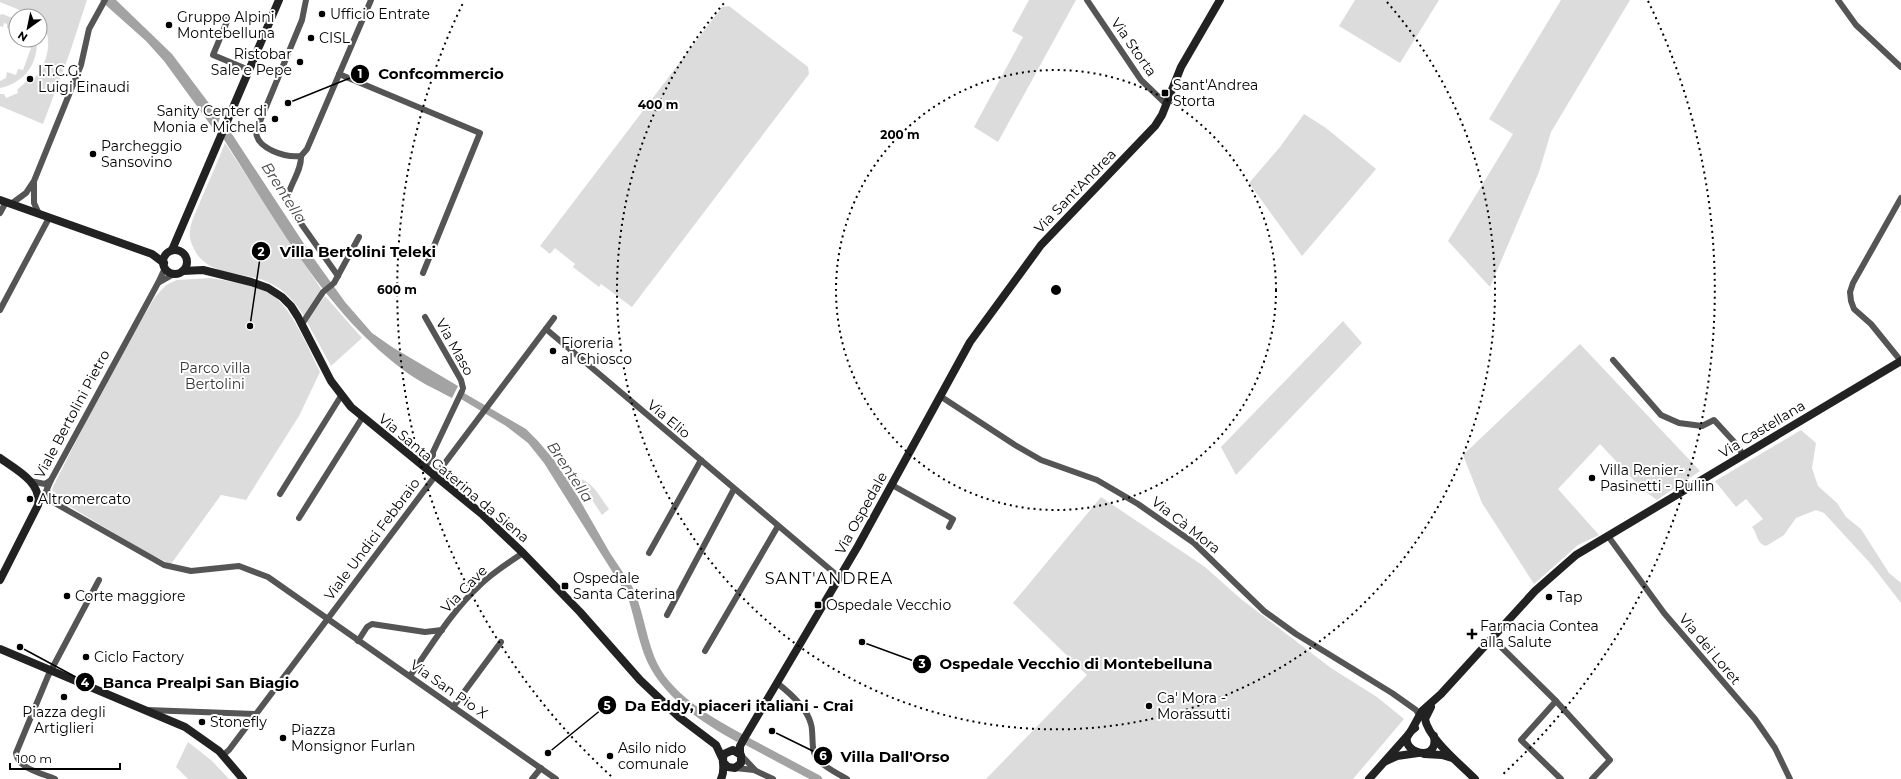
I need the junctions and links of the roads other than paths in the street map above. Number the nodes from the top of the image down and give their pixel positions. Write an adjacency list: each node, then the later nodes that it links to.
1 (306, 0): 13 (street)
2 (370, 0): 11 (street)
3 (1087, 0): 12 (street, Via Storta)
4 (1220, 0): 12 (street, Via Sant'Andrea)
5 (1838, 0): 9 (street)
6 (104, 1): 14 (street)
7 (278, 2): 10 (street)
8 (228, 19): 10 (street)
9 (1901, 67)
10 (249, 70): 20 (street)
11 (339, 74): 13 (street); 29 (street)
12 (1166, 104): 40 (street, Via Sant'Andrea)
13 (301, 156): 30 (street)
14 (34, 181): 16 (street); 18 (street)
15 (1901, 198): 38 (street)
16 (6, 202): 17 (street); 18 (street)
17 (0, 213)
18 (39, 214): 19 (street)
19 (49, 218): 24 (street); 32 (street)
20 (182, 229): 22 (street); 23 (street)
21 (359, 237): 30 (street)
22 (169, 252): 23 (street); 24 (street); 26 (street)
23 (183, 252): 25 (street)
24 (152, 254): 26 (street)
25 (187, 260): 27 (street, Via Santa Caterina da Siena); 28 (street)
26 (164, 266): 28 (street); 31 (street, Viale Bertolini Pietro)
27 (202, 270): 28 (street, Via Santa Caterina da Siena); 35 (street, Via Santa Caterina da Siena)
28 (178, 272): 31 (street)
29 (423, 273)
30 (338, 276): 35 (street)
31 (158, 283): 48 (street, Viale Bertolini Pietro)
32 (0, 310)
33 (425, 317): 45 (street, Via Maso)
34 (554, 318): 36 (street, Viale Undici Febbraio)
35 (302, 324): 39 (street, Via Santa Caterina da Siena)
36 (546, 329): 44 (street, Via Elio); 46 (street, Viale Undici Febbraio)
37 (1613, 360): 42 (street)
38 (1901, 361): 42 (street, Via Castellana)
39 (341, 396): 41 (street, Via Santa Caterina da Siena); 52 (street)
40 (940, 396): 49 (street, Via Ospedale); 80 (street, Via Cà Mora)
41 (362, 418): 45 (street, Via Santa Caterina da Siena); 55 (street)
42 (1743, 455): 58 (street, Via Castellana)
43 (0, 458): 47 (street)
44 (700, 460): 51 (street, Via Elio); 60 (street)
45 (425, 467): 46 (street, Via Santa Caterina da Siena)
46 (435, 475): 59 (street, Via Santa Caterina da Siena); 65 (street, Viale Undici Febbraio)
47 (30, 480): 48 (street); 54 (street)
48 (50, 480): 50 (street, Viale Bertolini Pietro)
49 (892, 485): 57 (street); 61 (street, Via Ospedale)
50 (47, 489): 53 (street); 54 (street, Viale Bertolini Pietro)
51 (734, 489): 56 (street, Via Elio); 64 (street)
52 (280, 494)
53 (52, 501): 54 (street); 65 (street, Via San Pio X)
54 (38, 504): 62 (street, Viale Bertolini Pietro)
55 (299, 518)
56 (778, 526): 61 (street, Via Elio); 71 (street)
57 (948, 527)
58 (1608, 536): 67 (street, Via Castellana); 104 (street, Via dei Loret)
59 (523, 553): 66 (street, Via Cave); 83 (street, Via Santa Caterina da Siena)
60 (649, 553)
61 (839, 577): 74 (street, Via Ospedale)
62 (0, 580)
63 (99, 580): 72 (street)
64 (667, 615)
65 (328, 619): 68 (street, Via San Pio X); 79 (street, Viale Undici Febbraio)
66 (442, 630): 68 (street, Via Cave); 73 (street, Via Cave)
67 (1492, 638): 75 (street, Via Castellana); 76 (street)
68 (358, 640): 73 (street, Via San Pio X)
69 (501, 642): 77 (street)
70 (0, 650): 72 (street)
71 (705, 651)
72 (52, 669): 78 (street); 93 (street)
73 (410, 676): 77 (street, Via San Pio X)
74 (777, 683): 84 (street, Via Ospedale); 99 (street)
75 (1441, 694): 80 (street, Via Castellana); 82 (street, Via Castellana)
76 (1556, 701): 102 (street); 103 (street)
77 (453, 707): 90 (street, Via San Pio X)
78 (147, 710): 79 (street); 86 (street)
79 (255, 714): 86 (street, Viale Undici Febbraio)
80 (1419, 715): 81 (street, Via Castellana)
81 (1410, 733): 82 (street); 85 (street); 89 (street, Via Castellana)
82 (1432, 733): 85 (street); 87 (street)
83 (709, 739): 84 (street, Via Santa Caterina da Siena); 88 (street, Via Santa Caterina da Siena)
84 (736, 752): 88 (street); 91 (street); 92 (street)
85 (1420, 753): 87 (street, Via Castellana); 89 (street, Via Castellana)
86 (223, 755): 94 (street)
87 (1456, 760): 101 (street)
88 (723, 761): 91 (street); 97 (street)
89 (1382, 764): 100 (street, Via Castellana)
90 (541, 768): 95 (street); 96 (street, Via San Pio X)
91 (734, 768): 92 (street); 97 (street)
92 (758, 772): 98 (street)
93 (55, 779)
94 (243, 779)
95 (532, 779)
96 (556, 779)
97 (721, 779)
98 (773, 779)
99 (847, 779)
100 (1369, 779)
101 (1475, 779)
102 (1561, 779)
103 (1592, 779)
104 (1790, 779)

